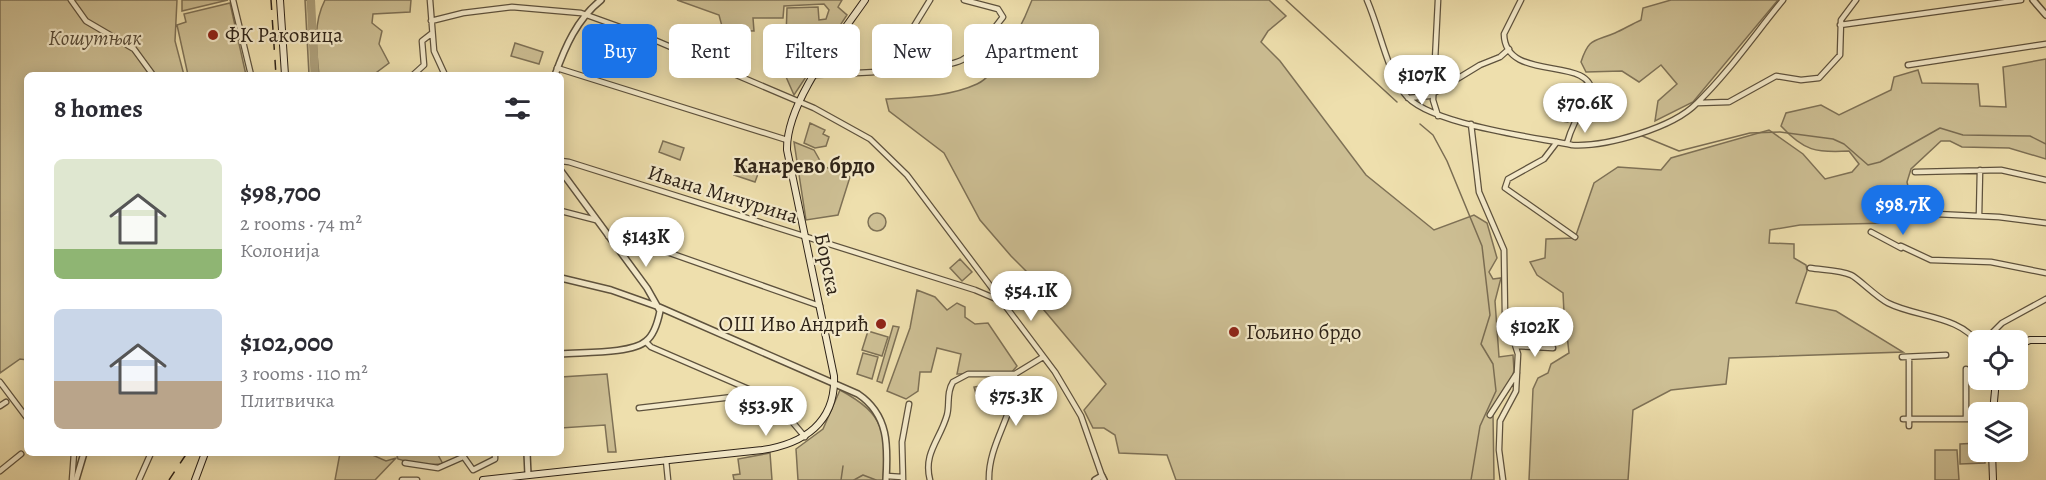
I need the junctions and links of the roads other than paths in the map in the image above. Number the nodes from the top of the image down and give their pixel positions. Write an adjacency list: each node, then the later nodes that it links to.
1 (71, 0): 28 (street)
2 (233, 0): 29 (street)
3 (280, 0): 30 (main road)
4 (430, 0): 18 (street)
5 (601, 0): 16 (street)
6 (865, 0): 19 (main road, Борска)
7 (930, 0): 20 (street)
8 (964, 0): 25 (street)
9 (1366, 0): 36 (street)
10 (1438, 0): 35 (street)
11 (1521, 0): 24 (street)
12 (1783, 0): 38 (street)
13 (1856, 0): 21 (street)
14 (2021, 0): 21 (street)
15 (2033, 0): 17 (street)
16 (586, 14): 18 (street); 27 (street); 37 (street)
17 (2046, 15)
18 (431, 21): 22 (street)
19 (849, 24)
20 (915, 24)
21 (1839, 25): 38 (street)
22 (431, 34): 31 (street); 32 (street)
23 (2046, 44): 26 (street)
24 (1509, 49): 35 (street); 43 (street)
25 (952, 63)
26 (1908, 64)
27 (557, 68): 33 (street); 41 (street)
28 (151, 72)
29 (250, 72)
30 (285, 72)
31 (416, 72)
32 (443, 72)
33 (556, 72)
34 (813, 78): 37 (main road, Борска)
35 (1434, 93): 36 (street); 39 (street)
36 (1408, 98): 39 (street)
37 (799, 102): 41 (main road, Борска); 62 (street)
38 (1698, 103): 43 (street)
39 (1438, 116): 40 (street)
40 (1471, 124): 42 (street); 76 (street)
41 (787, 140): 56 (main road, Борска)
42 (1557, 141): 43 (street); 57 (street)
43 (1567, 144)
44 (564, 162): 56 (street, Ивана Мичурина)
45 (1980, 170): 46 (street); 48 (street); 51 (street)
46 (1915, 172)
47 (564, 175): 52 (street)
48 (2046, 180)
49 (564, 212): 52 (street)
50 (1936, 214): 51 (street)
51 (1979, 216): 53 (street)
52 (596, 220): 55 (street)
53 (2046, 223)
54 (1871, 232): 59 (street)
55 (608, 236): 64 (street); 69 (street)
56 (805, 237): 65 (street, Ивана Мичурина); 69 (main road, Борска)
57 (1575, 237)
58 (1901, 246): 59 (street)
59 (1931, 260): 61 (street)
60 (1810, 268): 72 (street)
61 (2046, 273)
62 (985, 278): 65 (street); 68 (street)
63 (564, 279): 67 (street)
64 (647, 288): 67 (street); 70 (street)
65 (978, 291): 68 (street, Ивана Мичурина)
66 (2046, 299): 71 (street)
67 (640, 300): 70 (street)
68 (1001, 301): 80 (street)
69 (820, 306): 87 (main road, Борска)
70 (659, 307): 75 (street); 87 (street)
71 (1995, 330)
72 (1968, 333)
73 (2046, 340): 74 (main road)
74 (2028, 341)
75 (646, 342): 78 (street); 88 (street)
76 (1517, 346): 77 (street); 84 (street)
77 (1553, 348)
78 (564, 354)
79 (1946, 355): 82 (street)
80 (1043, 357): 85 (street); 112 (street)
81 (1902, 357): 82 (street)
82 (1909, 357): 95 (street)
83 (1966, 369): 95 (street)
84 (1518, 371): 94 (street); 124 (street)
85 (1014, 374): 121 (street); 122 (street)
86 (0, 382): 93 (street)
87 (834, 382): 96 (main road, Борска); 111 (street)
88 (754, 390): 92 (street); 96 (street)
89 (6, 402): 91 (street)
90 (909, 404): 113 (street)
91 (0, 406)
92 (639, 408)
93 (24, 413)
94 (1490, 415)
95 (1966, 419)
96 (805, 437): 106 (main road, Борска)
97 (21, 454): 109 (street)
98 (74, 456): 114 (street)
99 (83, 456): 114 (street)
100 (150, 456): 115 (street)
101 (204, 456): 116 (main road)
102 (460, 456): 108 (street)
103 (463, 456): 104 (street)
104 (495, 456)
105 (527, 456): 110 (street)
106 (666, 460): 110 (main road, Борска); 120 (street)
107 (1992, 462): 125 (main road)
108 (405, 463)
109 (0, 471)
110 (528, 478): 119 (main road, Борска)
111 (887, 478): 113 (street)
112 (1103, 478): 123 (street)
113 (903, 479)
114 (74, 480)
115 (139, 480)
116 (195, 480)
117 (402, 480): 118 (street)
118 (417, 480)
119 (483, 480)
120 (669, 480)
121 (930, 480)
122 (989, 480)
123 (1095, 480)
124 (1503, 480)
125 (1993, 480)

